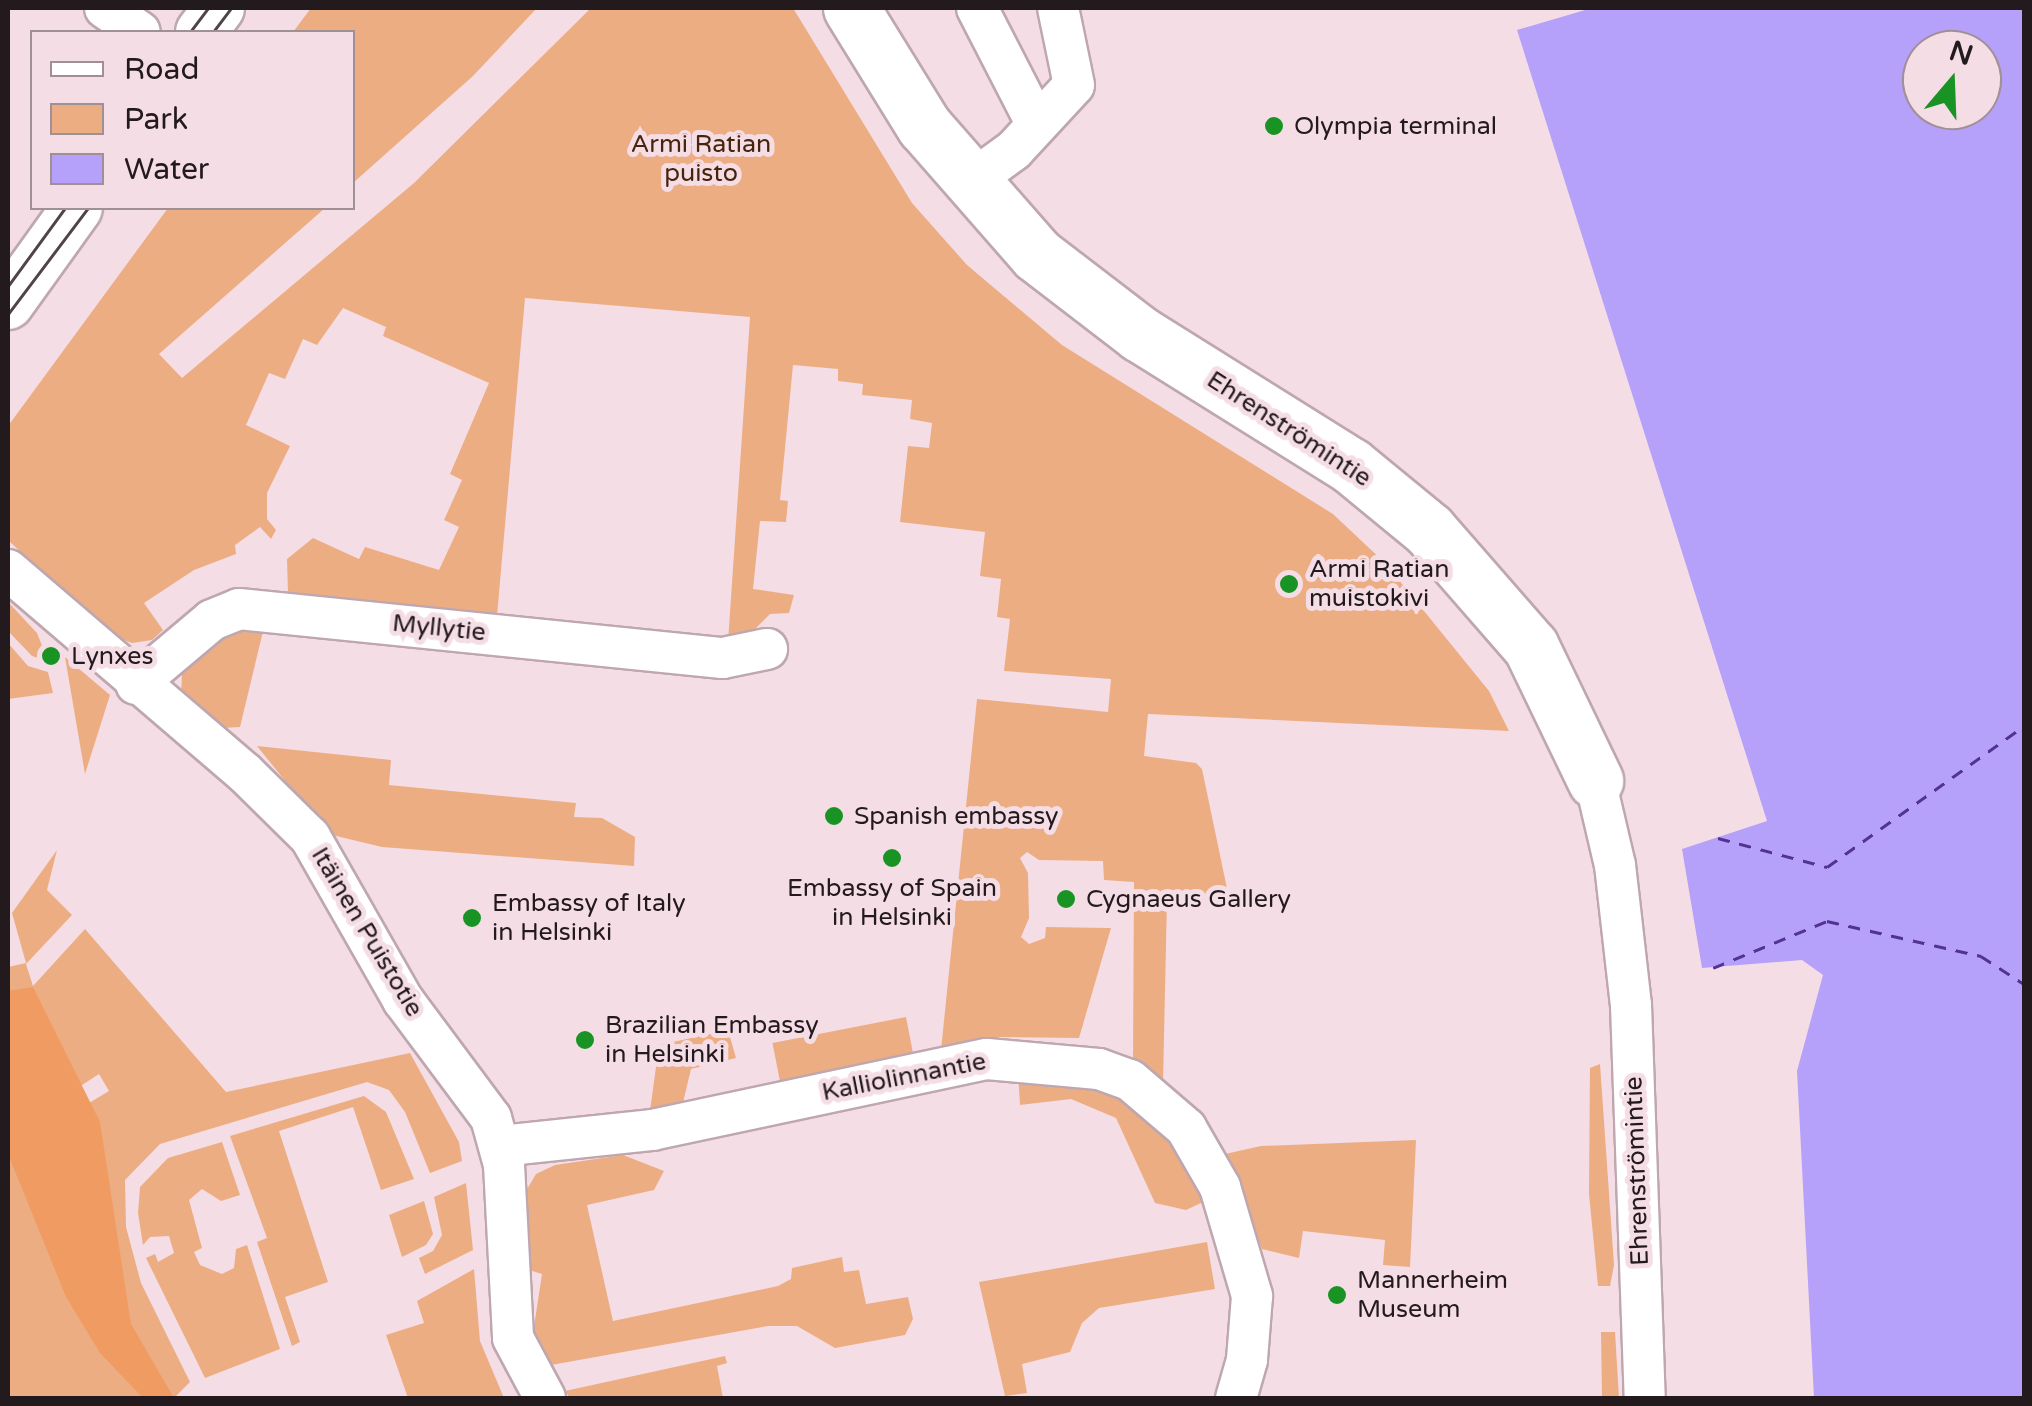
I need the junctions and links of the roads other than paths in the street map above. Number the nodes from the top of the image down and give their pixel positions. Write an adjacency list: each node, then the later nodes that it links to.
1 (105, 8): 6 (street)
2 (219, 8): 7 (street)
3 (852, 8): 9 (main road, Ehrenströmintie)
4 (977, 8): 8 (street)
5 (1058, 8): 8 (street)
6 (137, 30)
7 (202, 30)
8 (1036, 123): 9 (street)
9 (970, 182): 15 (main road, Ehrenströmintie)
10 (77, 210): 11 (street)
11 (8, 304)
12 (8, 570): 14 (street, Itäinen Puistotie)
13 (766, 649): 14 (street, Myllytie)
14 (136, 684): 16 (street, Itäinen Puistotie)
15 (1595, 780): 19 (street, Ehrenströmintie)
16 (500, 1146): 17 (street, Itäinen Puistotie); 18 (street, Kalliolinnantie)
17 (544, 1398)
18 (1236, 1398)
19 (1645, 1398)

